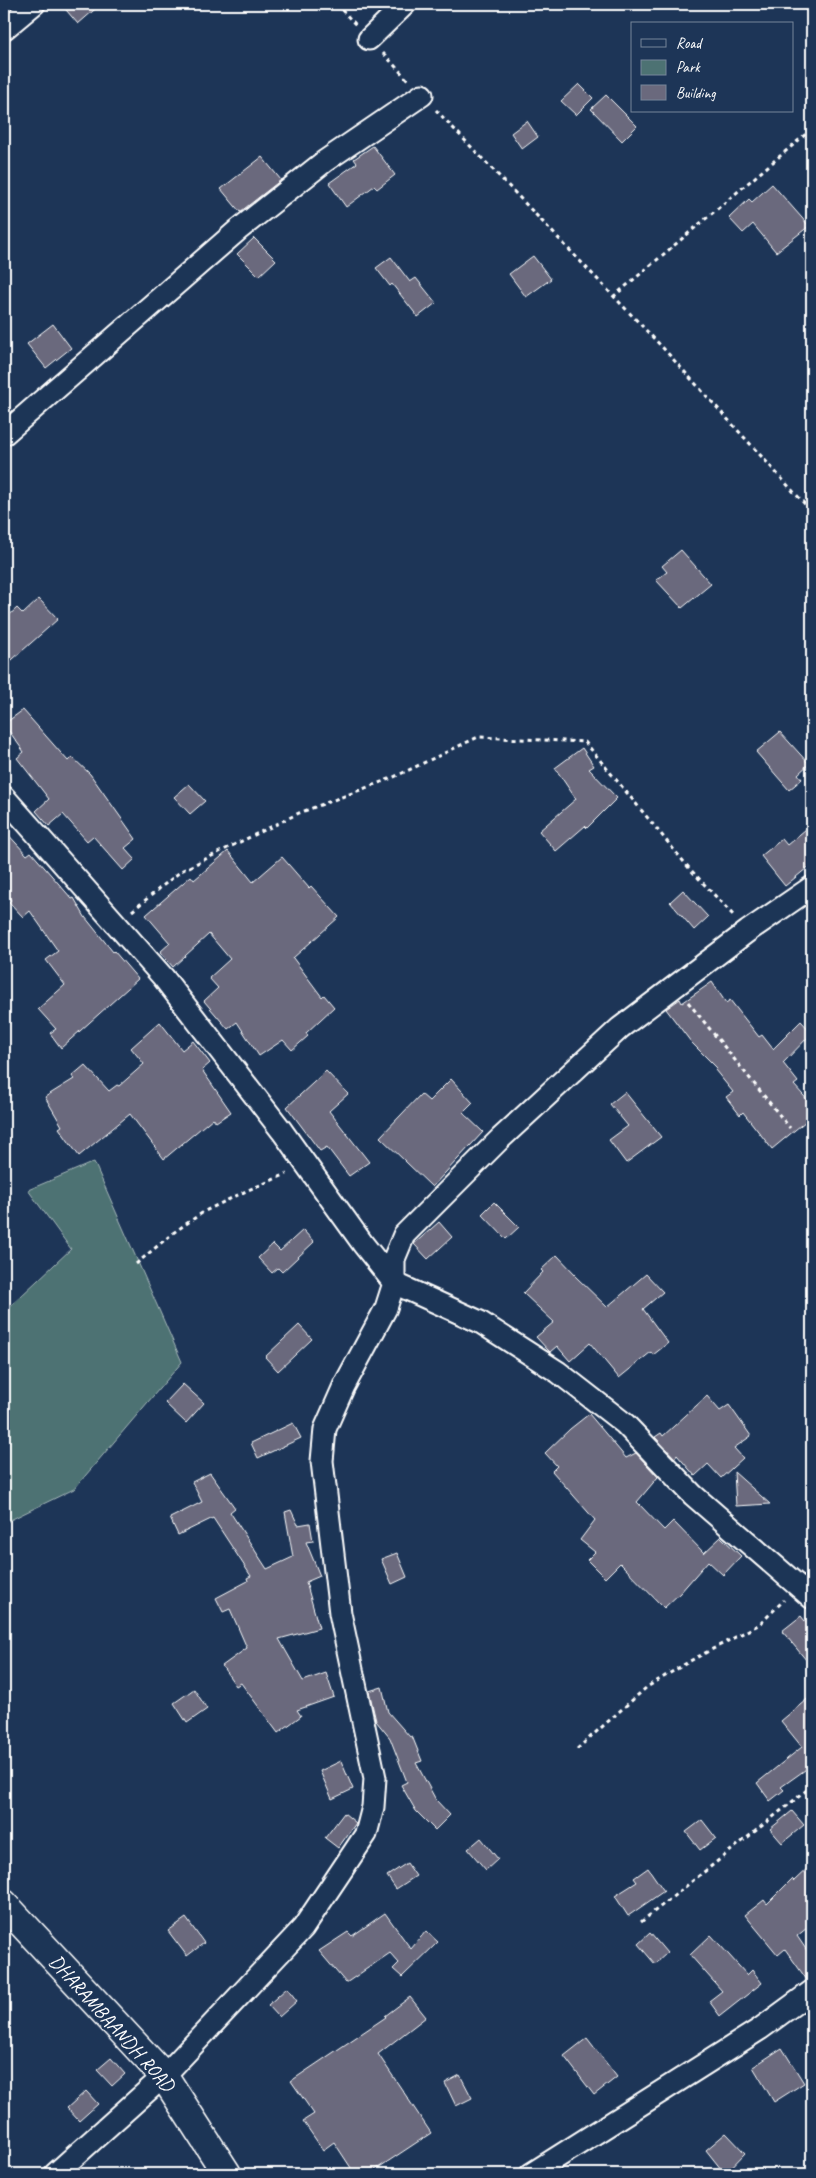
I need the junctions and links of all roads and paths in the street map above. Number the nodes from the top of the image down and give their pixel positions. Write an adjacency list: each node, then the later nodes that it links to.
1 (34, 4): 4 (street)
2 (336, 4): 5 (path)
3 (405, 4): 5 (street)
4 (4, 30)
5 (369, 39): 6 (path)
6 (422, 95): 8 (path); 9 (street)
7 (812, 129): 8 (path)
8 (613, 297): 10 (path)
9 (4, 434)
10 (812, 512)
11 (4, 797): 13 (street)
12 (812, 887): 14 (street)
13 (116, 924): 14 (path); 17 (street)
14 (748, 931): 15 (street)
15 (675, 986): 16 (path); 19 (street)
16 (790, 1128)
17 (305, 1163): 18 (path); 19 (street)
18 (136, 1264)
19 (394, 1283): 20 (street); 26 (street)
20 (805, 1592): 21 (path)
21 (577, 1749)
22 (812, 1786): 24 (path)
23 (4, 1904): 26 (main road, DHARAMBAANDH ROAD)
24 (641, 1922)
25 (812, 1991): 29 (street)
26 (164, 2076): 27 (street); 28 (main road, DHARAMBAANDH ROAD)
27 (55, 2174)
28 (227, 2174)
29 (531, 2174)

